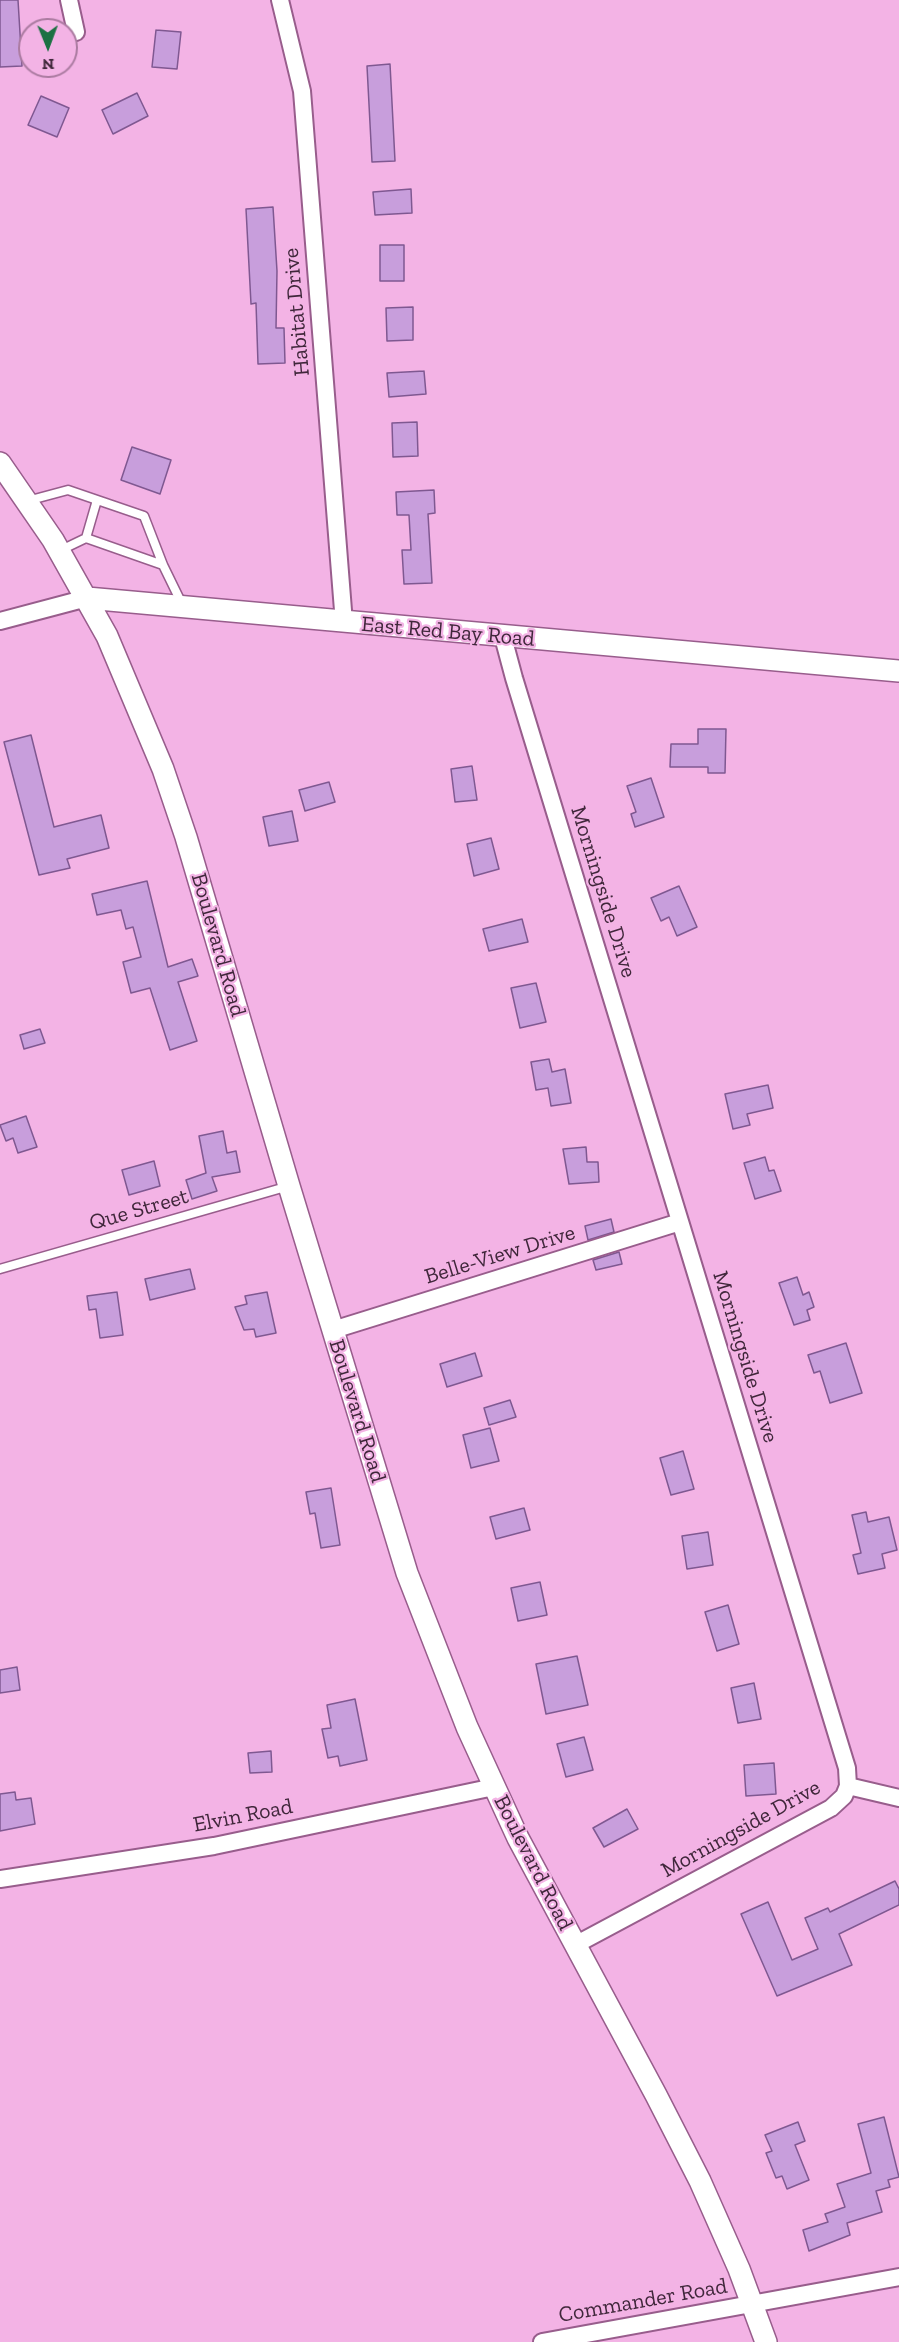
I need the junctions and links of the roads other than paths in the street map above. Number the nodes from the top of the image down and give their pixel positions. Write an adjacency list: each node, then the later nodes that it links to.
1 (69, 0): 3 (street)
2 (280, 0): 13 (street, Habitat Drive)
3 (73, 18)
4 (0, 463): 5 (street, Boulevard Road)
5 (14, 490): 6 (lane); 8 (street, Boulevard Road)
6 (97, 500): 7 (lane); 9 (lane)
7 (86, 538): 8 (lane); 9 (lane)
8 (59, 551): 10 (street, Boulevard Road)
9 (163, 565): 11 (lane)
10 (87, 598): 11 (street, East Red Bay Road); 12 (street, East Red Bay Road); 16 (street, Boulevard Road)
11 (184, 607): 13 (street, East Red Bay Road)
12 (0, 621)
13 (344, 623): 14 (street, East Red Bay Road)
14 (503, 637): 15 (street, East Red Bay Road); 17 (street, Morningside Drive)
15 (899, 671)
16 (289, 1186): 18 (lane, Que Street); 19 (street, Boulevard Road)
17 (680, 1222): 19 (street, Belle-View Drive); 21 (street, Morningside Drive)
18 (0, 1269)
19 (333, 1330): 20 (street, Boulevard Road)
20 (494, 1786): 23 (street, Elvin Road); 24 (street, Boulevard Road)
21 (848, 1786): 22 (street); 24 (street, Morningside Drive)
22 (899, 1798)
23 (0, 1879)
24 (575, 1945): 26 (street, Boulevard Road)
25 (899, 2277): 26 (street, Commander Road)
26 (752, 2305): 27 (street, Commander Road); 28 (street, Boulevard Road)
27 (542, 2342)
28 (766, 2342)

